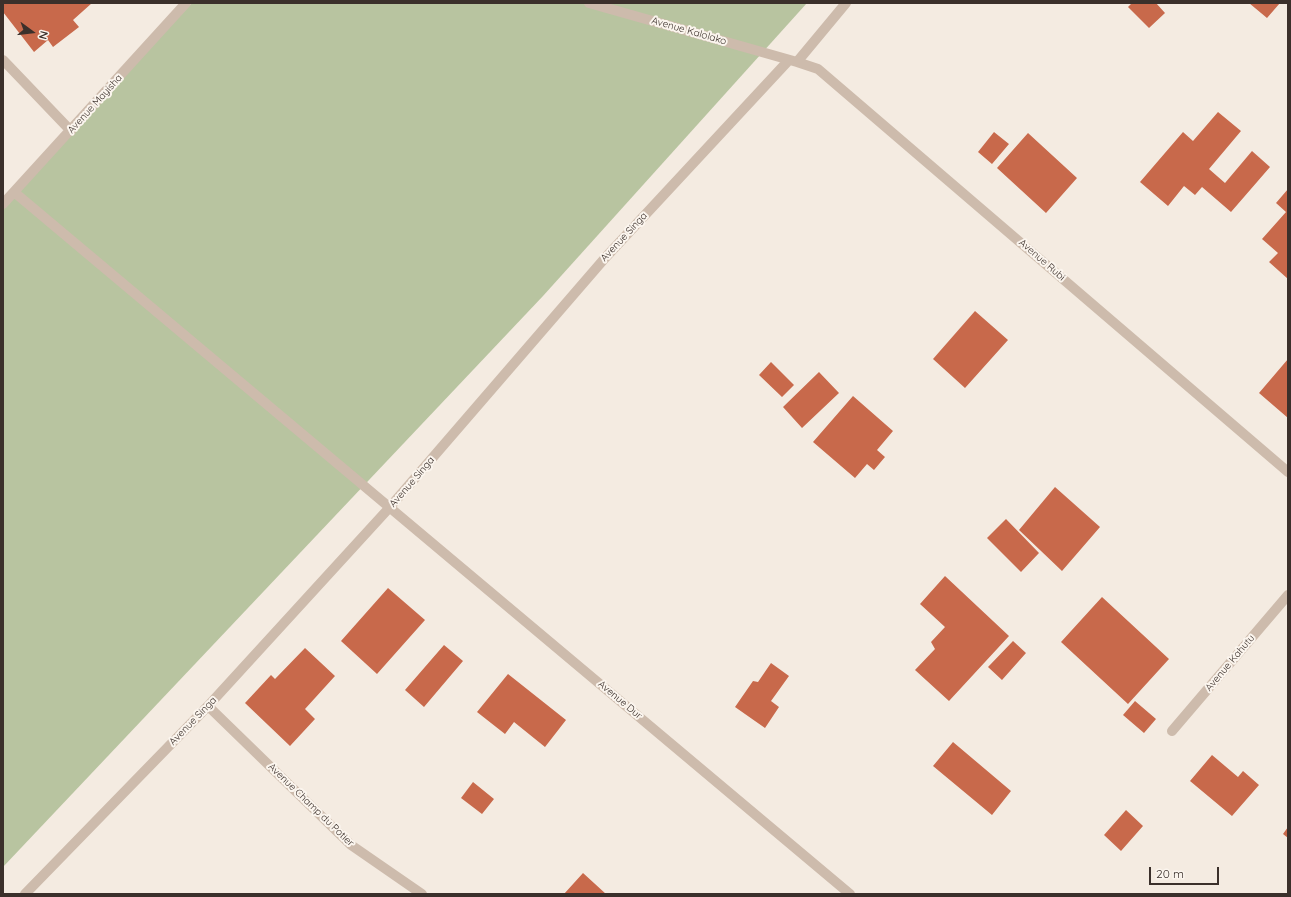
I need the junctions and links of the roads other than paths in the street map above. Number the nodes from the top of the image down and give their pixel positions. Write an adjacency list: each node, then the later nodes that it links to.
1 (186, 3): 6 (street, Avenue Mayisha)
2 (588, 3): 5 (street, Avenue Kalolako)
3 (846, 3): 5 (street, Avenue Singa)
4 (3, 60): 6 (street)
5 (793, 61): 9 (street, Avenue Rubi); 10 (street, Avenue Singa)
6 (71, 131): 7 (street, Avenue Mayisha)
7 (14, 192): 8 (street, Avenue Mayisha); 10 (street, Avenue Dur)
8 (3, 204)
9 (1288, 472)
10 (390, 507): 12 (street, Avenue Singa); 16 (street, Avenue Dur)
11 (1288, 595): 13 (street, Avenue Kahutu)
12 (208, 706): 14 (street, Avenue Singa); 15 (street, Avenue Champ du Potier)
13 (1172, 731)
14 (25, 894)
15 (422, 894)
16 (850, 894)

